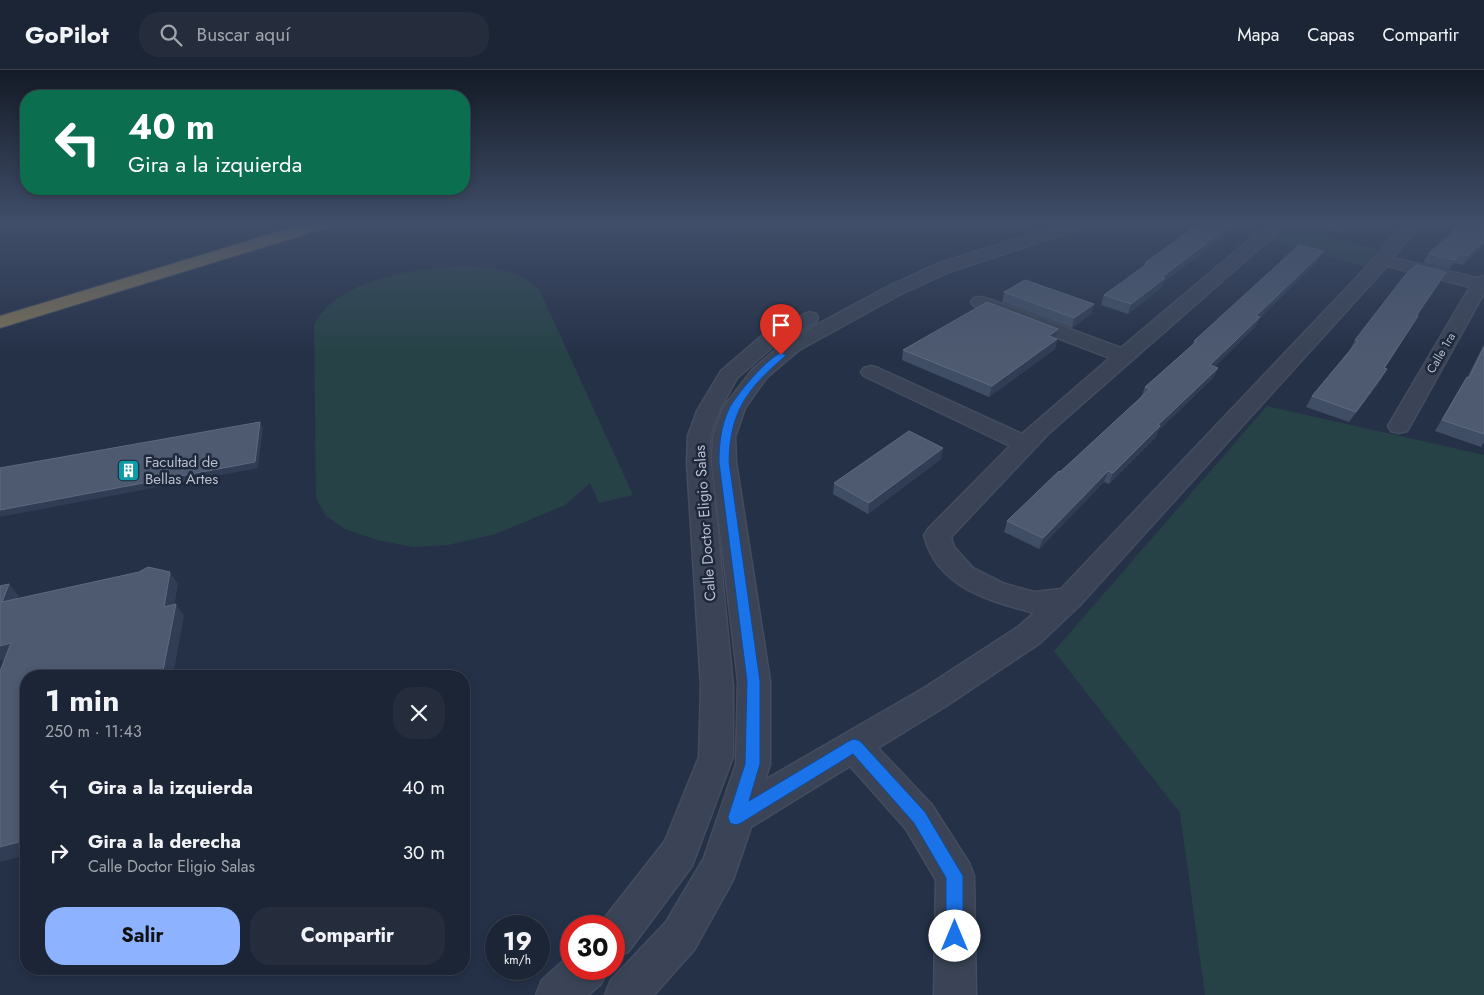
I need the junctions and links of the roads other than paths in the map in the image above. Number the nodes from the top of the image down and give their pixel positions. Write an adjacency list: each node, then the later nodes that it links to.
1 (141, 267): 10 (highway)
2 (181, 267): 11 (highway)
3 (910, 267): 19 (street, Calle Doctor Eligio Salas)
4 (946, 267): 18 (street, Calle Doctor Eligio Salas)
5 (1227, 267): 12 (street)
6 (1376, 267): 16 (street)
7 (1413, 267): 8 (street)
8 (1483, 284): 14 (street, Calle 1ra)
9 (980, 302): 12 (street)
10 (0, 309)
11 (0, 322)
12 (1124, 356): 15 (street)
13 (871, 372): 15 (street)
14 (1399, 426)
15 (1025, 444): 16 (street)
16 (1069, 599): 17 (street)
17 (854, 746): 18 (street); 23 (street)
18 (736, 817): 22 (street, Calle Doctor Eligio Salas)
19 (625, 924)
20 (574, 980): 21 (street)
21 (557, 995)
22 (626, 995)
23 (955, 995)

